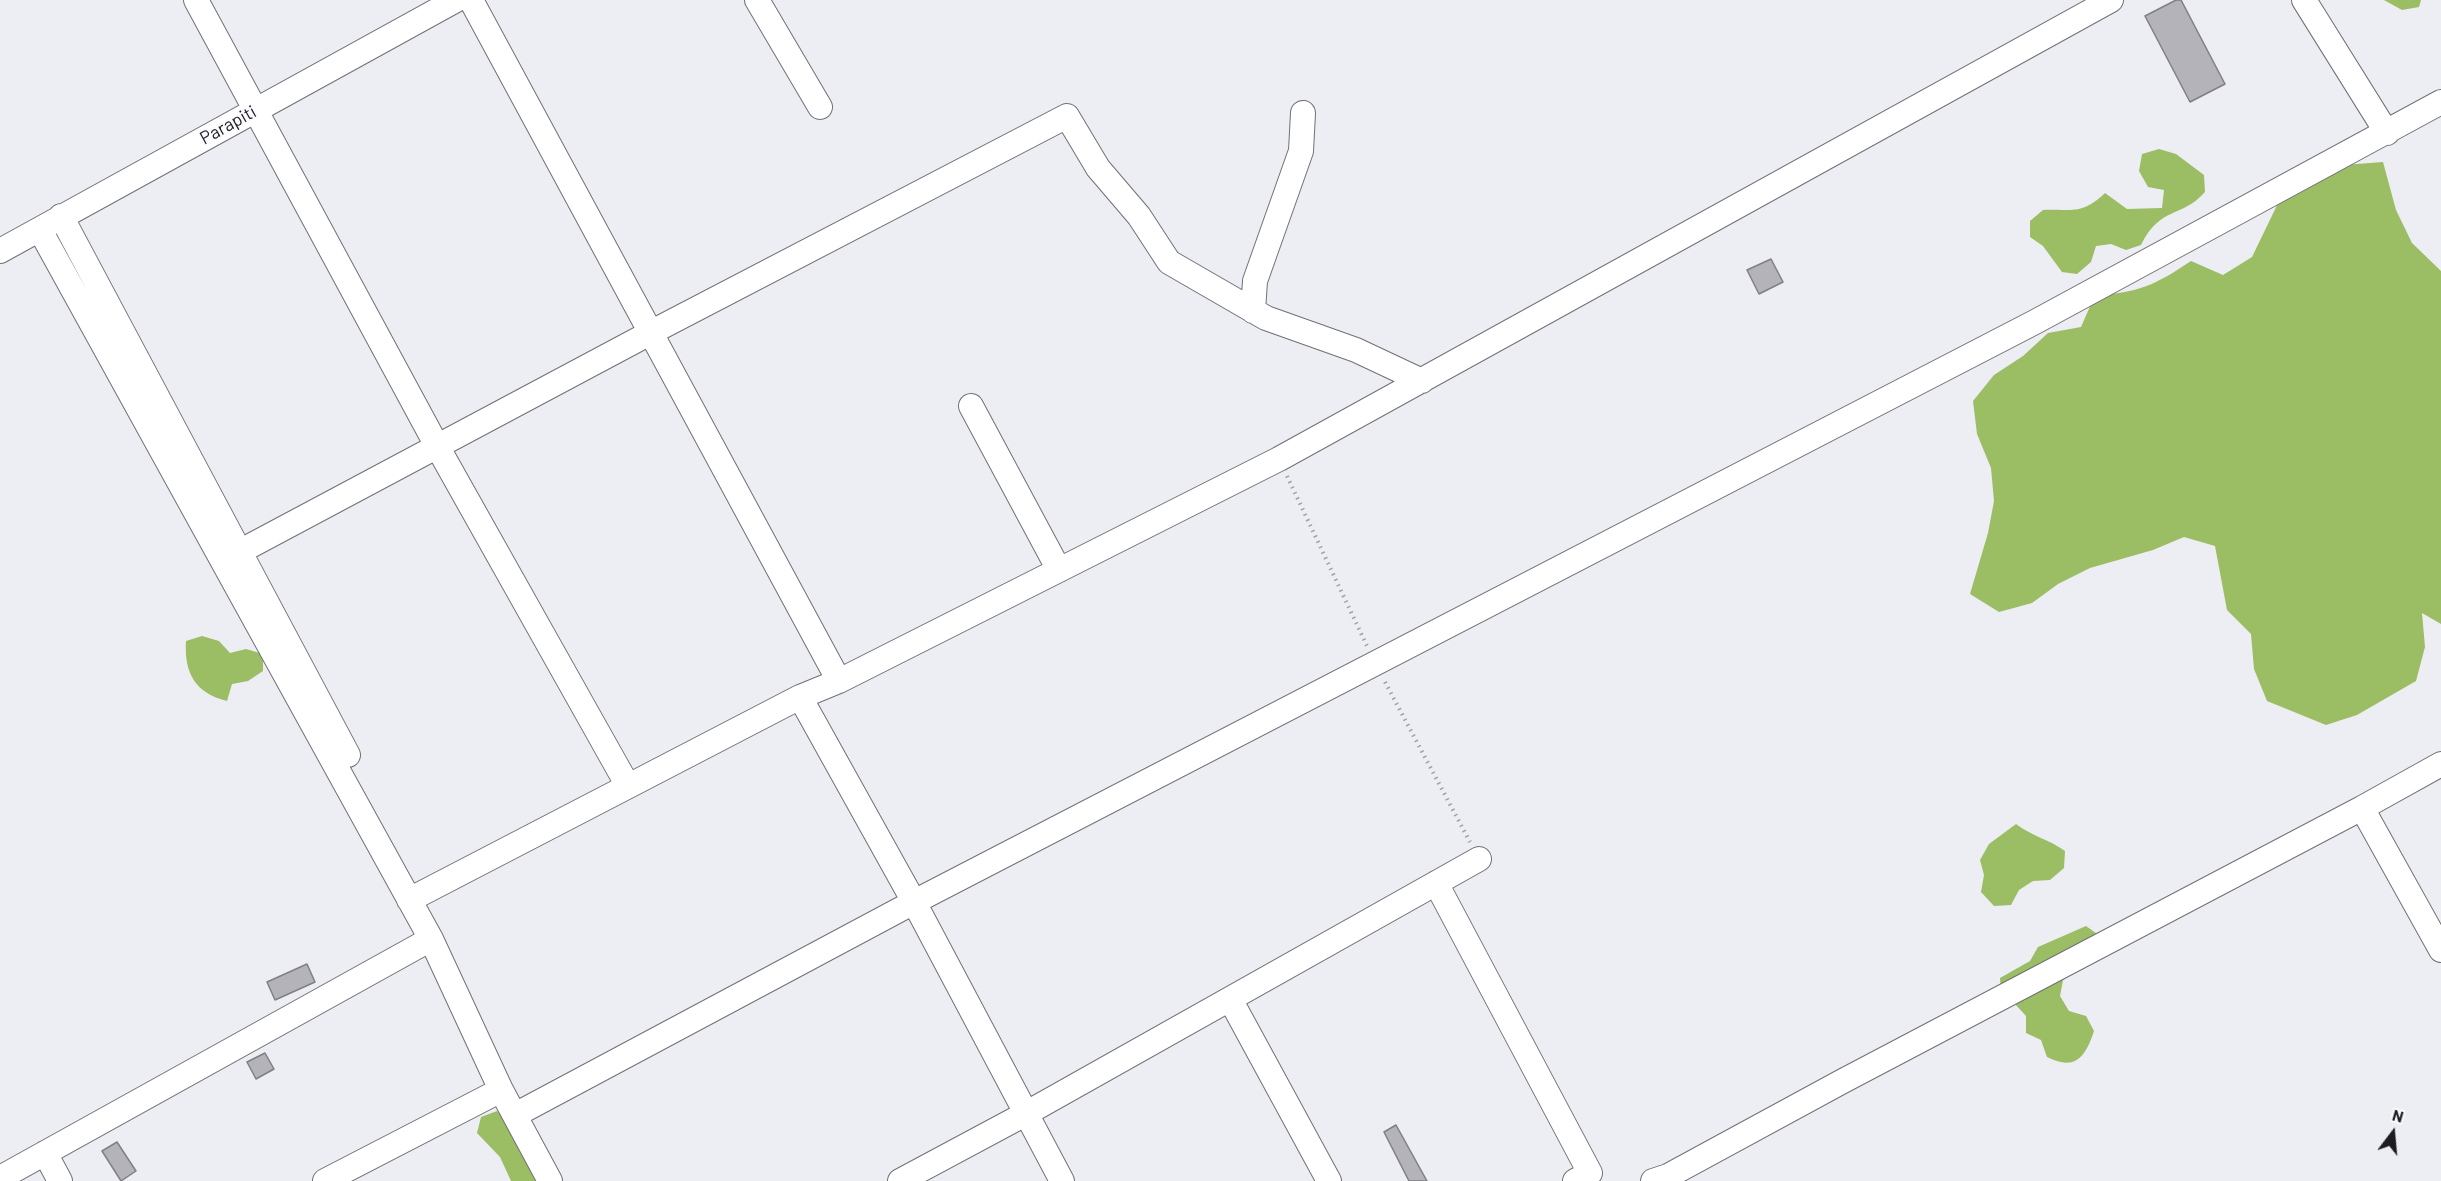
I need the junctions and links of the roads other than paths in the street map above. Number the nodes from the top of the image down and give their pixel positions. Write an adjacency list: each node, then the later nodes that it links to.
1 (196, 0): 8 (street)
2 (757, 0): 7 (street)
3 (2111, 0): 16 (street)
4 (2304, 0): 10 (street)
5 (455, 1): 8 (street, Parapiti); 15 (street)
6 (2441, 102): 10 (street)
7 (820, 107)
8 (254, 111): 11 (street, Parapiti); 18 (street)
9 (1303, 113): 14 (street)
10 (2386, 134): 29 (street)
11 (61, 216): 12 (street, Parapiti); 19 (street)
12 (40, 230): 13 (street, Parapiti); 28 (street)
13 (0, 251)
14 (1253, 310): 15 (street); 16 (street)
15 (650, 333): 18 (street); 21 (street)
16 (1422, 381): 20 (street)
17 (972, 406): 20 (street)
18 (437, 446): 19 (street); 24 (street)
19 (239, 552): 28 (street)
20 (1059, 570): 21 (street)
21 (839, 681): 22 (street)
22 (800, 697): 24 (street); 29 (street)
23 (2441, 764): 25 (street)
24 (628, 786): 28 (street)
25 (2362, 808): 31 (street); 45 (street)
26 (1479, 859): 27 (street)
27 (1436, 884): 32 (street); 38 (street)
28 (416, 897): 30 (street)
29 (914, 902): 34 (street); 35 (street)
30 (430, 939): 33 (street); 36 (street)
31 (2441, 950)
32 (1230, 999): 34 (street); 44 (street)
33 (501, 1090): 35 (street); 40 (street)
34 (1027, 1113): 42 (street); 43 (street)
35 (514, 1115): 41 (street)
36 (45, 1153): 37 (street); 39 (street)
37 (0, 1178)
38 (1588, 1178)
39 (60, 1181)
40 (325, 1181)
41 (550, 1181)
42 (900, 1181)
43 (1062, 1181)
44 (1329, 1181)
45 (1653, 1181)

